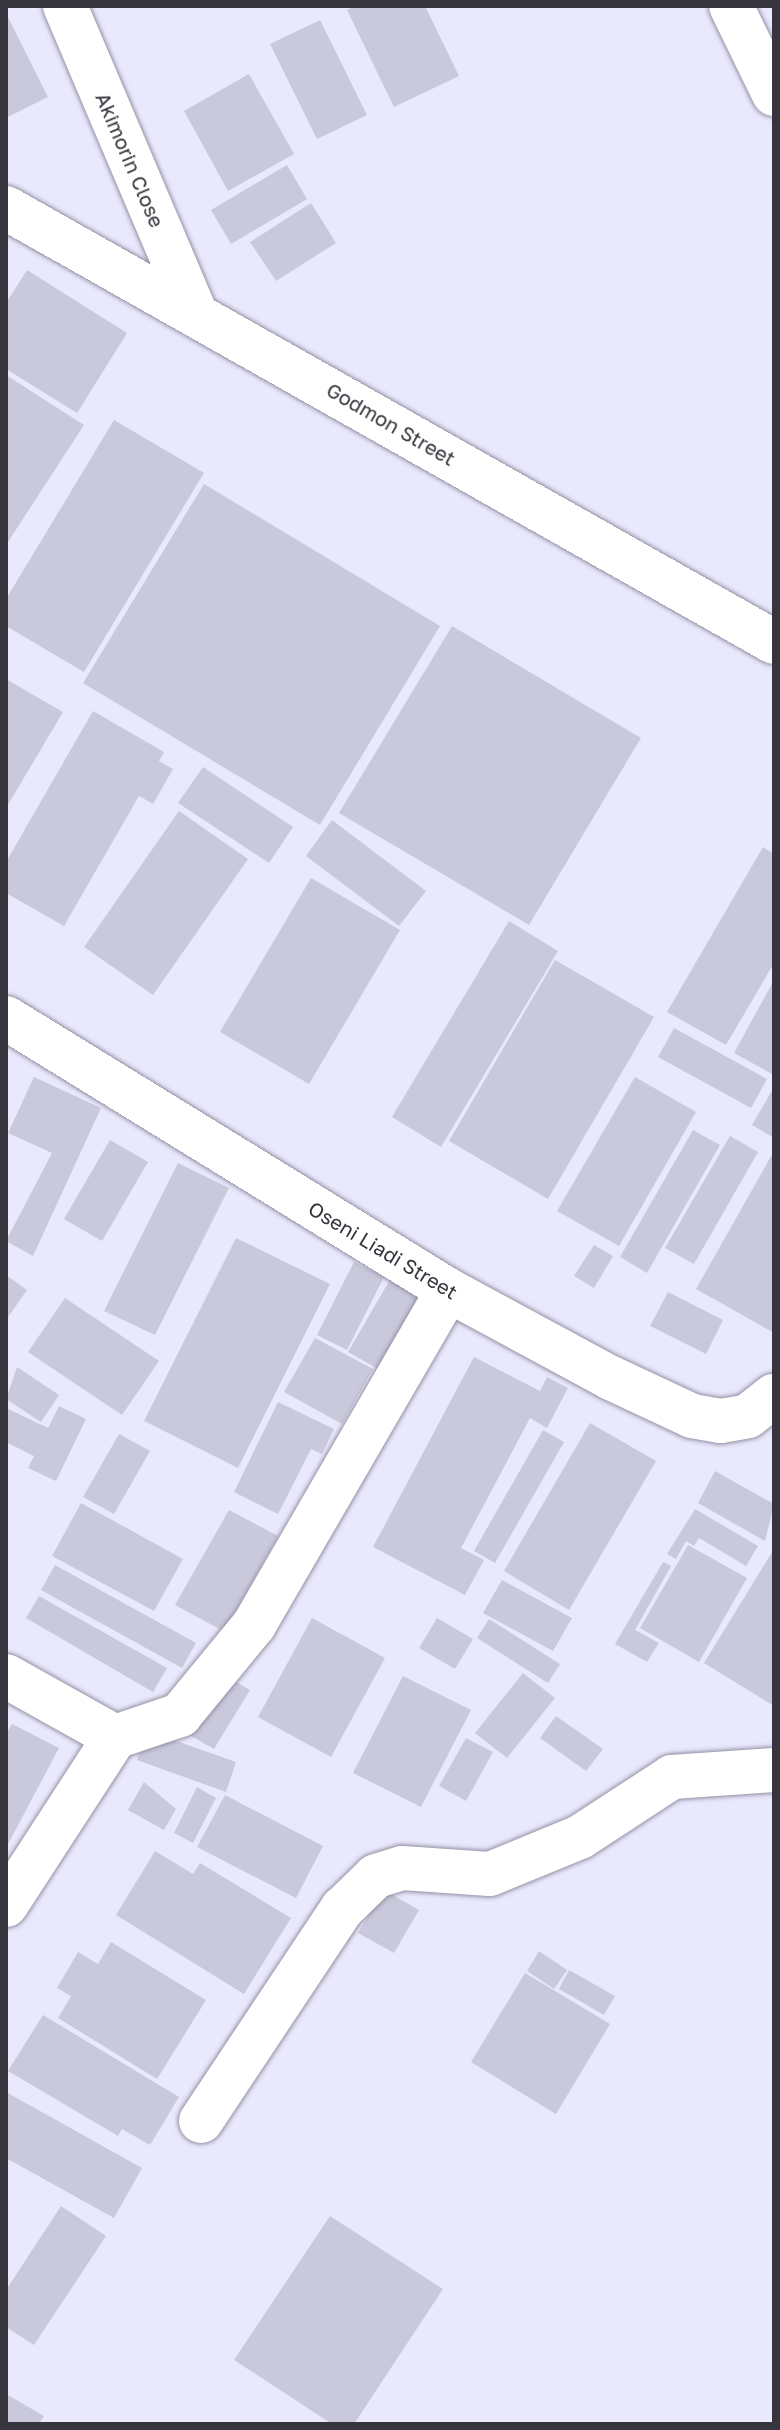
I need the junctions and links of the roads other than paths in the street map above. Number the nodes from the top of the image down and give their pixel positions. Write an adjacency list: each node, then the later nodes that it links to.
1 (65, 6): 5 (street, Akimorin Close)
2 (731, 6): 3 (street)
3 (774, 94)
4 (6, 208): 5 (street, Godmon Street)
5 (195, 313): 6 (street, Godmon Street)
6 (774, 642)
7 (6, 1018): 8 (street, Oseni Liadi Street)
8 (448, 1290): 9 (street, Oseni Liadi Street); 11 (street)
9 (774, 1396)
10 (6, 1676): 11 (street)
11 (115, 1737): 13 (street)
12 (774, 1770): 14 (street)
13 (6, 1905)
14 (201, 2121)

